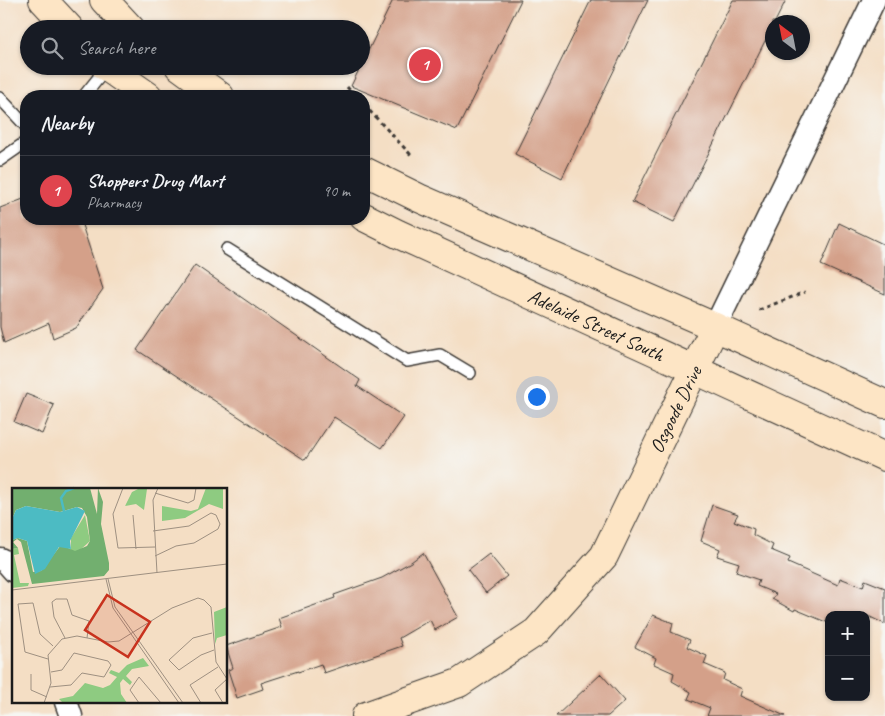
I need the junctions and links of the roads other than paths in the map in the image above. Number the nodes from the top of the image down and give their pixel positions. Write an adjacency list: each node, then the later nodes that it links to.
1 (43, 0): 4 (street)
2 (104, 0): 5 (street)
3 (874, 0): 19 (street, Osgoode Drive)
4 (62, 20)
5 (123, 20)
6 (101, 75): 9 (lane)
7 (118, 75): 10 (street)
8 (191, 75): 11 (street)
9 (89, 90)
10 (140, 90)
11 (212, 90)
12 (0, 98): 13 (lane)
13 (20, 120)
14 (20, 146): 15 (lane)
15 (0, 160)
16 (370, 174): 19 (street)
17 (370, 220): 20 (street, Adelaide Street South)
18 (227, 249): 21 (lane)
19 (715, 327): 20 (street, Osgoode Drive); 22 (street)
20 (695, 370): 23 (street, Adelaide Street South); 28 (street, Osgoode Drive)
21 (470, 373)
22 (885, 404)
23 (885, 457)
24 (0, 559): 25 (street)
25 (12, 569)
26 (67, 704): 27 (street)
27 (71, 716)
28 (366, 716)

